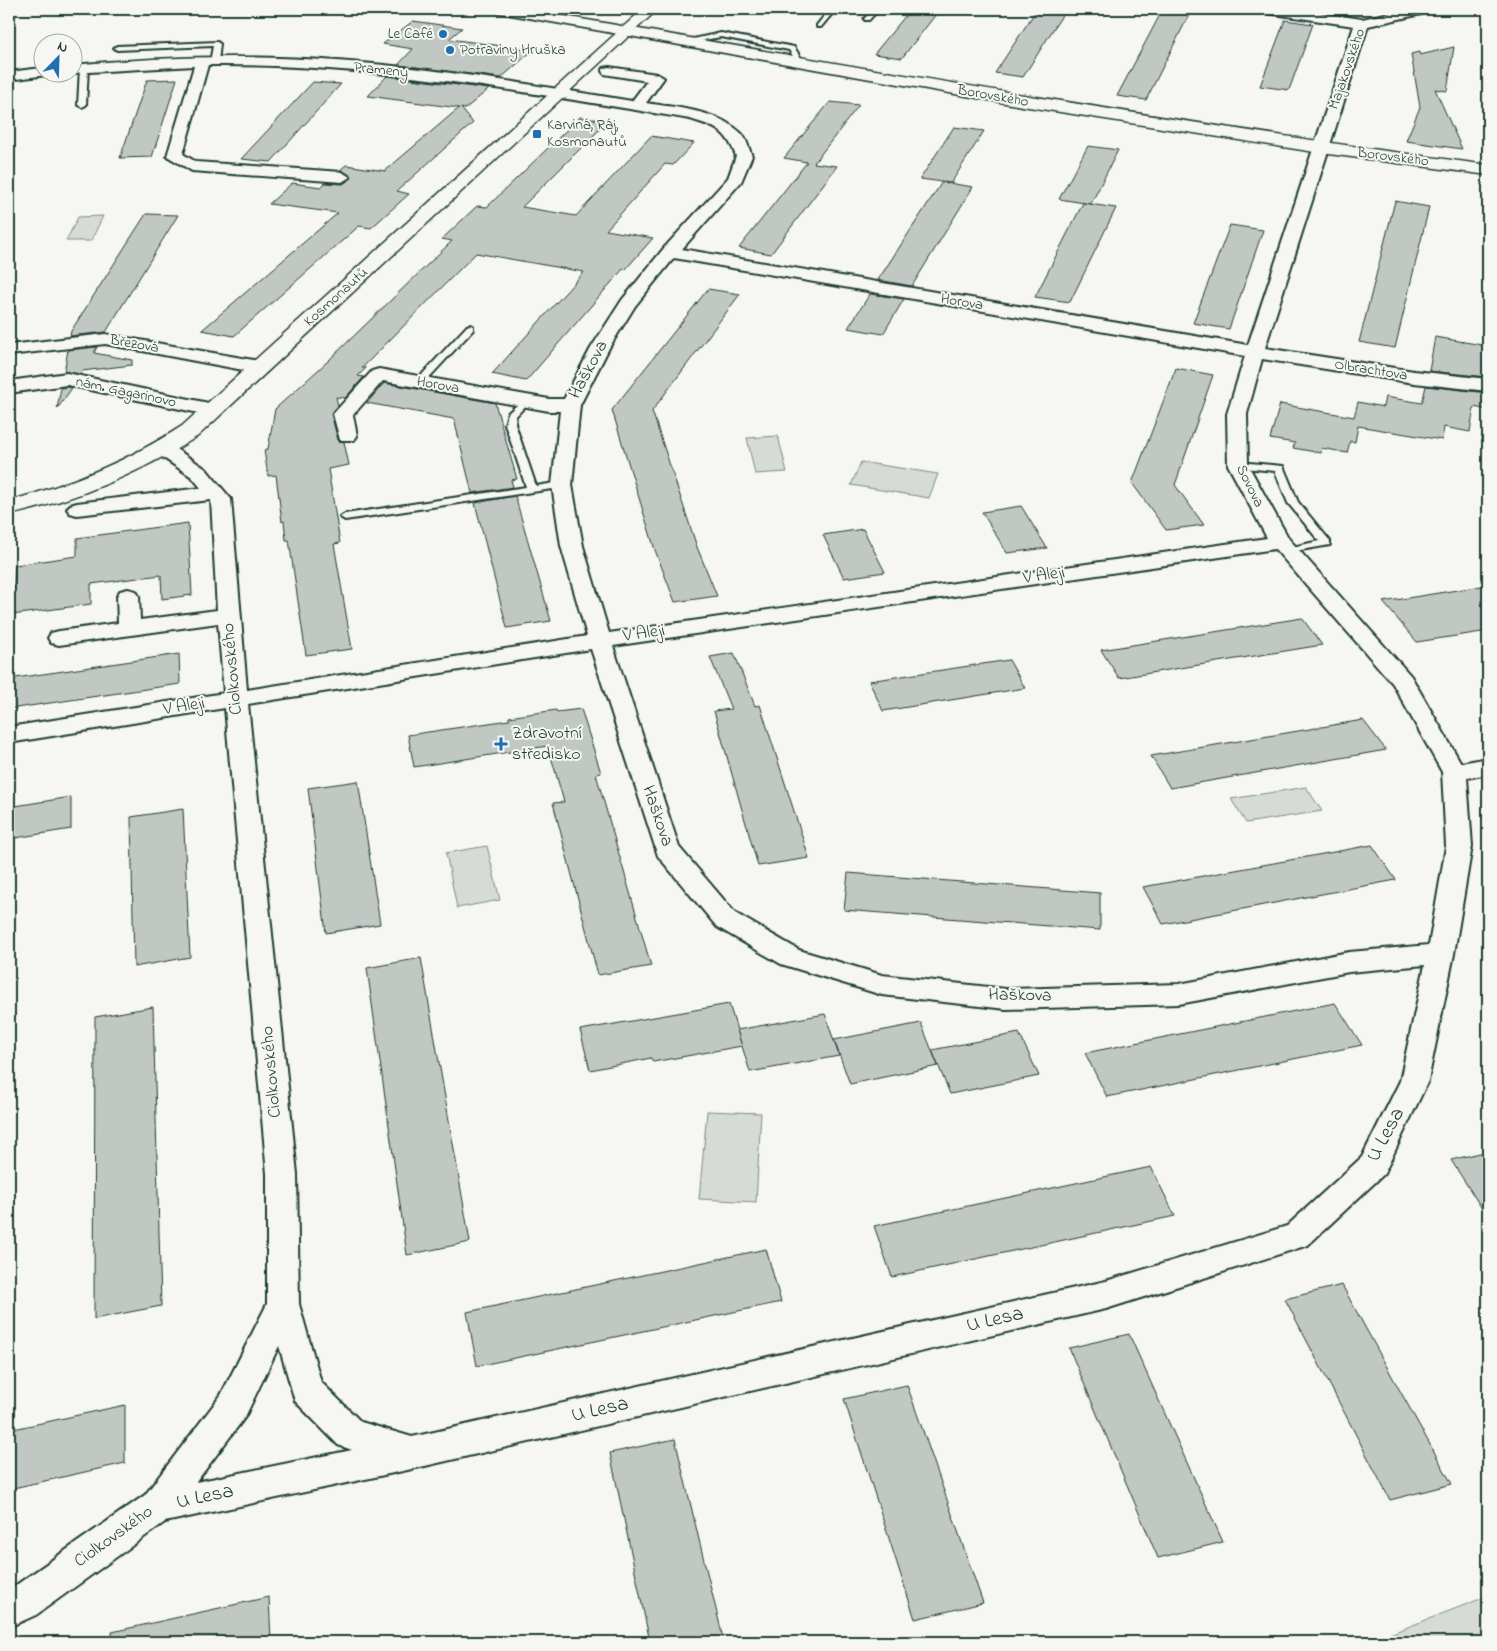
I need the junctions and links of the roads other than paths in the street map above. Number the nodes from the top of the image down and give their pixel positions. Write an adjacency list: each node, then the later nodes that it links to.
1 (500, 9): 10 (street, Borovského)
2 (651, 9): 10 (street, Kosmonautů)
3 (833, 9): 9 (lane)
4 (876, 9): 7 (lane)
5 (1267, 9): 8 (street)
6 (1425, 9): 8 (street, Majakovského)
7 (867, 19)
8 (1362, 23): 21 (street, Majakovského)
9 (819, 26)
10 (628, 31): 18 (street, Kosmonautů); 21 (street, Borovského)
11 (117, 48): 12 (lane)
12 (208, 62): 13 (street, Prameny); 18 (street, Prameny); 23 (street)
13 (82, 69)
14 (609, 71): 20 (street)
15 (32, 73): 16 (street)
16 (9, 76)
17 (79, 82): 19 (lane)
18 (558, 94): 20 (street, Haškova); 28 (street, Kosmonautů)
19 (82, 106)
20 (636, 106): 24 (street, Haškova)
21 (1321, 148): 22 (street, Borovského); 27 (street, Sovova)
22 (1488, 170)
23 (342, 177)
24 (670, 252): 27 (street, Horova); 33 (street, Haškova)
25 (470, 328): 29 (lane)
26 (9, 350): 28 (street, Březová)
27 (1255, 352): 30 (street, Olbrachtova); 37 (street, Sovova)
28 (259, 368): 34 (street, Kosmonautů)
29 (420, 382): 32 (street, Horova); 35 (street, Horova)
30 (1488, 385)
31 (9, 387): 34 (street, nám. Gagarinovo)
32 (525, 401): 33 (street, Horova); 39 (lane)
33 (570, 405): 38 (street, Haškova)
34 (213, 410): 36 (street, Kosmonautů)
35 (348, 436)
36 (163, 449): 40 (street, Ciolkovského); 41 (street, Kosmonautů)
37 (1238, 465): 44 (street, Sovova); 44 (lane)
38 (562, 485): 39 (lane); 49 (street, Haškova)
39 (532, 490): 43 (lane)
40 (214, 492): 42 (street); 46 (street, Ciolkovského)
41 (9, 508)
42 (77, 509)
43 (346, 517)
44 (1284, 547): 49 (street, V Aleji); 53 (street, Sovova)
45 (128, 596): 47 (street)
46 (228, 615): 47 (street); 50 (street, Ciolkovského)
47 (130, 628): 48 (street)
48 (59, 638)
49 (600, 641): 50 (street, V Aleji); 54 (street, Haškova)
50 (236, 699): 51 (street, V Aleji); 55 (street, Ciolkovského)
51 (9, 736)
52 (1488, 766): 53 (street)
53 (1454, 772): 54 (street, U Lesa)
54 (1441, 954): 56 (street, U Lesa)
55 (283, 1304): 56 (street); 57 (street, Ciolkovského)
56 (412, 1453): 57 (street, U Lesa)
57 (157, 1507): 58 (street, Ciolkovského)
58 (9, 1609)

